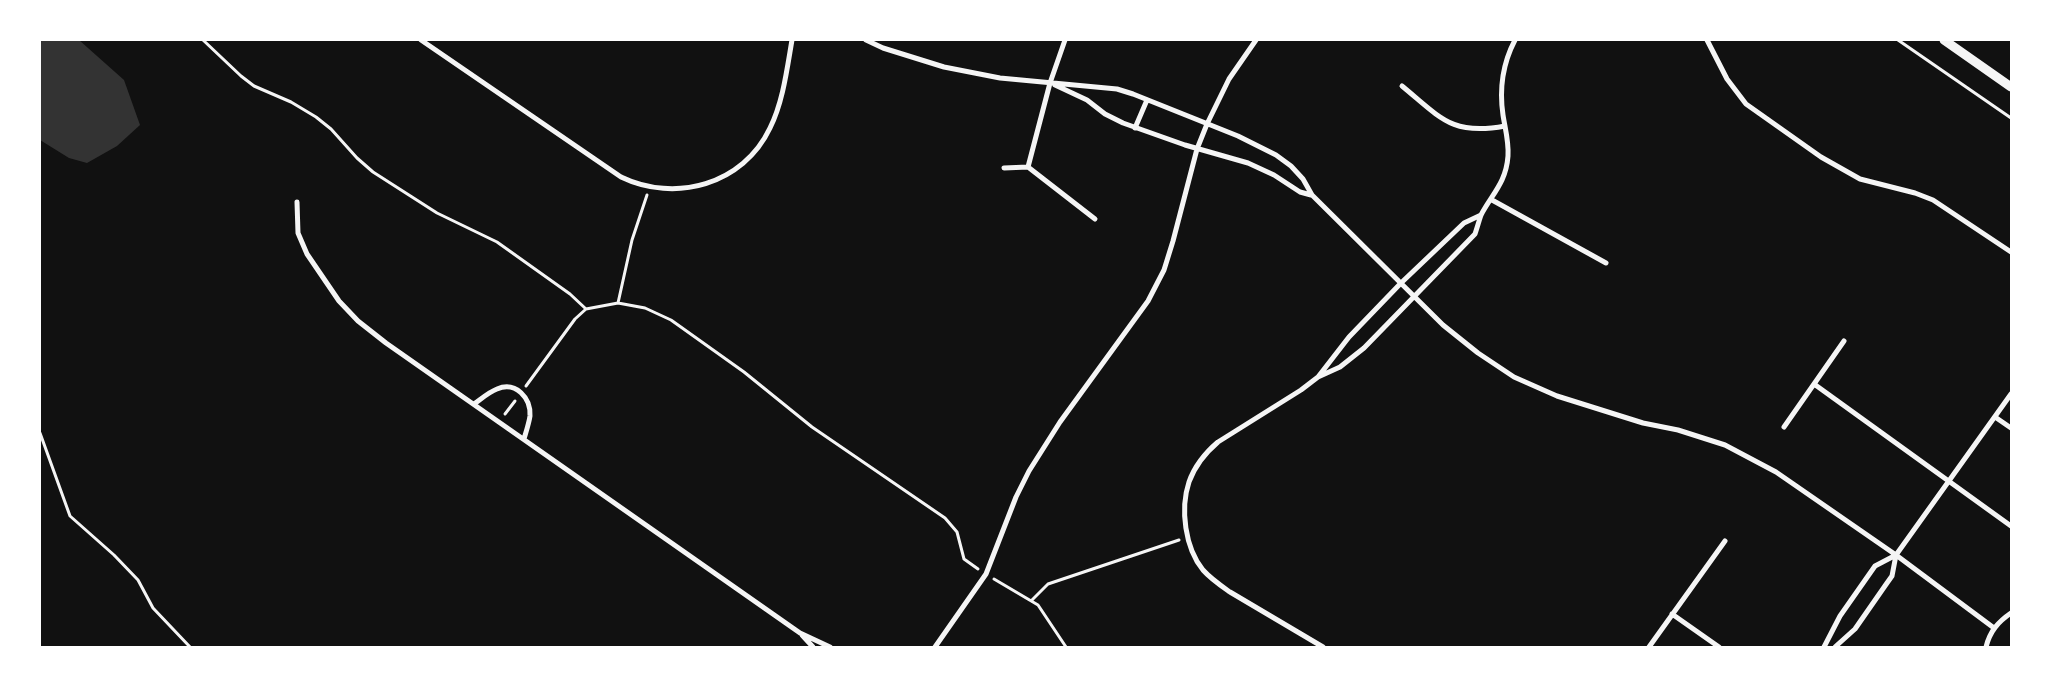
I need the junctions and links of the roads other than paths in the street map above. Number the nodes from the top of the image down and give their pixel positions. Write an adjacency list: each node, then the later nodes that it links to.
1 (421, 40): 2 (street)
2 (792, 40)
3 (866, 40): 9 (street)
4 (1065, 40): 9 (street)
5 (1256, 40): 13 (street)
6 (1516, 40): 14 (street)
7 (1707, 40): 24 (street)
8 (1944, 40): 11 (street)
9 (1050, 83): 12 (street); 15 (street); 17 (street)
10 (1402, 86): 14 (street)
11 (2011, 87)
12 (1147, 100): 13 (street); 15 (street)
13 (1207, 124): 16 (street); 19 (street)
14 (1505, 126): 20 (street)
15 (1135, 128): 16 (street)
16 (1197, 149): 19 (street); 47 (street)
17 (1028, 167): 18 (street); 23 (street)
18 (1004, 168)
19 (1312, 195): 26 (street)
20 (1492, 200): 22 (street); 25 (street)
21 (297, 202): 32 (street)
22 (1481, 216): 26 (street); 27 (street)
23 (1096, 219)
24 (2011, 252)
25 (1606, 263)
26 (1401, 283): 27 (street); 29 (street)
27 (1415, 297): 29 (street); 40 (street)
28 (1844, 341): 30 (street)
29 (1318, 377): 48 (street)
30 (1814, 384): 34 (street); 37 (street)
31 (2011, 394): 33 (street)
32 (474, 404): 36 (street); 36 (street)
33 (1995, 417): 35 (street); 37 (street)
34 (1784, 427)
35 (2011, 428)
36 (524, 439): 44 (street)
37 (1948, 481): 38 (street); 40 (street)
38 (2011, 526)
39 (1725, 540): 41 (street)
40 (1896, 555): 43 (street); 51 (street); 52 (street)
41 (1672, 614): 49 (street); 50 (street)
42 (2011, 614): 43 (street)
43 (1994, 628): 53 (street)
44 (800, 633): 45 (street); 46 (street)
45 (814, 647)
46 (830, 647)
47 (934, 647)
48 (1323, 647)
49 (1649, 647)
50 (1719, 647)
51 (1824, 647)
52 (1835, 647)
53 (1986, 647)

